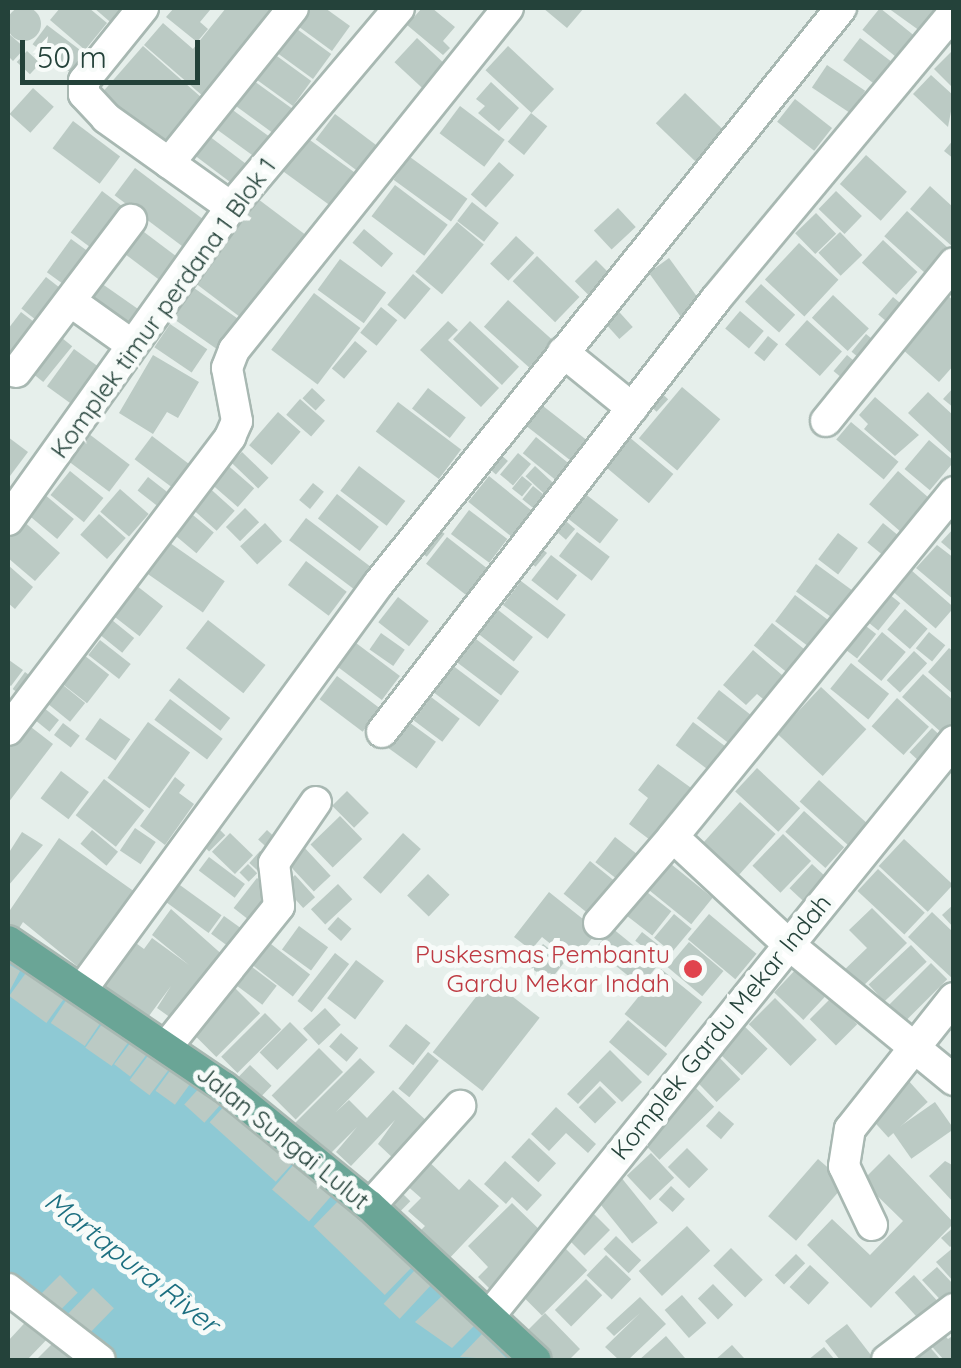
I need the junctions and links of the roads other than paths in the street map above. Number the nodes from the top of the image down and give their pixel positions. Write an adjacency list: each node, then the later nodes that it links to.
1 (144, 8): 7 (street)
2 (293, 8): 7 (street)
3 (399, 8): 8 (street, Komplek timur perdana 1 Blok 1)
4 (508, 8): 19 (street)
5 (841, 8): 13 (street)
6 (954, 12): 15 (street)
7 (169, 162): 8 (street)
8 (231, 207): 12 (street, Komplek timur perdana 1 Blok 1)
9 (131, 220): 11 (street)
10 (954, 263): 16 (street)
11 (73, 303): 12 (street); 14 (street)
12 (132, 346): 18 (street, Komplek timur perdana 1 Blok 1)
13 (564, 352): 15 (street); 27 (street)
14 (16, 372)
15 (632, 408): 20 (street)
16 (826, 422)
17 (954, 492): 23 (street)
18 (8, 520)
19 (8, 730)
20 (382, 732)
21 (954, 741): 26 (street, Komplek Gardu Mekar Indah)
22 (316, 802): 29 (street)
23 (673, 837): 24 (street); 26 (street)
24 (599, 923)
25 (8, 941): 27 (main road, Jalan Sungai Lulut)
26 (787, 943): 30 (street); 37 (street, Komplek Gardu Mekar Indah)
27 (84, 988): 29 (main road, Jalan Sungai Lulut)
28 (954, 998): 30 (street)
29 (167, 1046): 33 (main road, Jalan Sungai Lulut)
30 (914, 1046): 31 (street); 34 (street)
31 (954, 1080)
32 (460, 1106): 33 (street)
33 (370, 1206): 37 (main road, Jalan Sungai Lulut)
34 (872, 1225)
35 (8, 1290): 38 (street)
36 (954, 1308): 40 (street)
37 (490, 1315): 39 (main road, Jalan Sungai Lulut)
38 (100, 1360)
39 (536, 1360)
40 (887, 1360)

